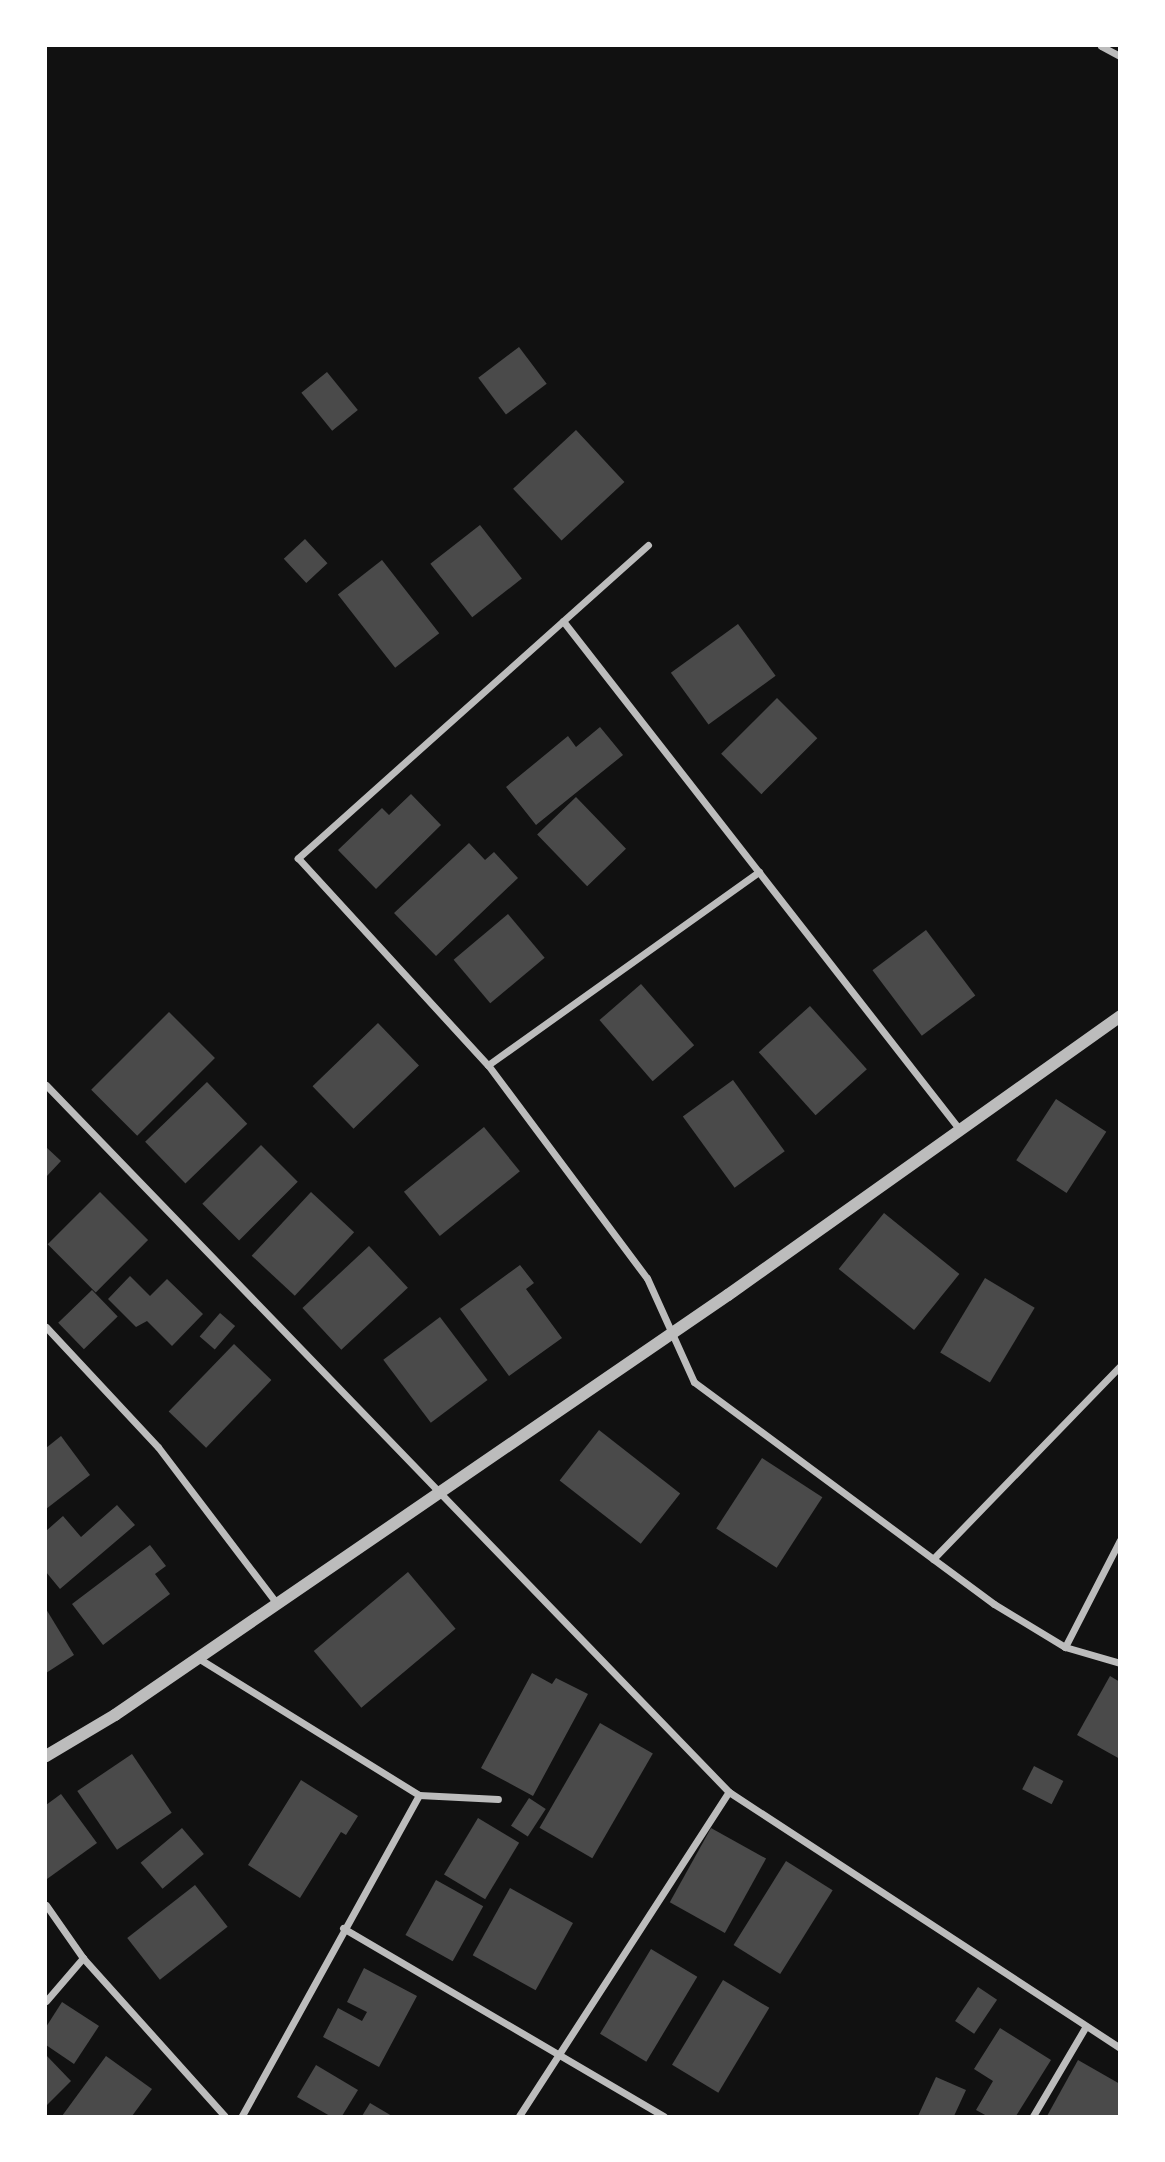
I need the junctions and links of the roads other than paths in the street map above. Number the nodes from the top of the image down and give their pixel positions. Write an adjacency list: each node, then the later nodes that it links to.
1 (1101, 46): 2 (street)
2 (1119, 56)
3 (648, 545): 4 (street)
4 (563, 621): 5 (street); 7 (street)
5 (759, 872): 7 (street); 9 (street)
6 (1119, 1016): 9 (street)
7 (488, 1065): 11 (street)
8 (46, 1085): 13 (street)
9 (960, 1130): 11 (street)
10 (46, 1327): 16 (street)
11 (673, 1333): 13 (street); 15 (street)
12 (1119, 1366): 15 (street)
13 (440, 1493): 16 (street); 21 (street)
14 (1119, 1540): 17 (street)
15 (933, 1559): 17 (street)
16 (277, 1604): 18 (street)
17 (1065, 1647): 19 (street)
18 (198, 1658): 20 (street); 22 (street)
19 (1119, 1663)
20 (46, 1756)
21 (729, 1792): 28 (street); 30 (street)
22 (419, 1795): 23 (street); 25 (street)
23 (498, 1799)
24 (46, 1905): 26 (street)
25 (343, 1928): 30 (street); 32 (street)
26 (83, 1958): 27 (street); 31 (street)
27 (46, 2001)
28 (1086, 2026): 29 (street); 35 (street)
29 (1119, 2048)
30 (558, 2054): 33 (street); 34 (street)
31 (225, 2116)
32 (242, 2116)
33 (519, 2116)
34 (664, 2116)
35 (1033, 2116)

